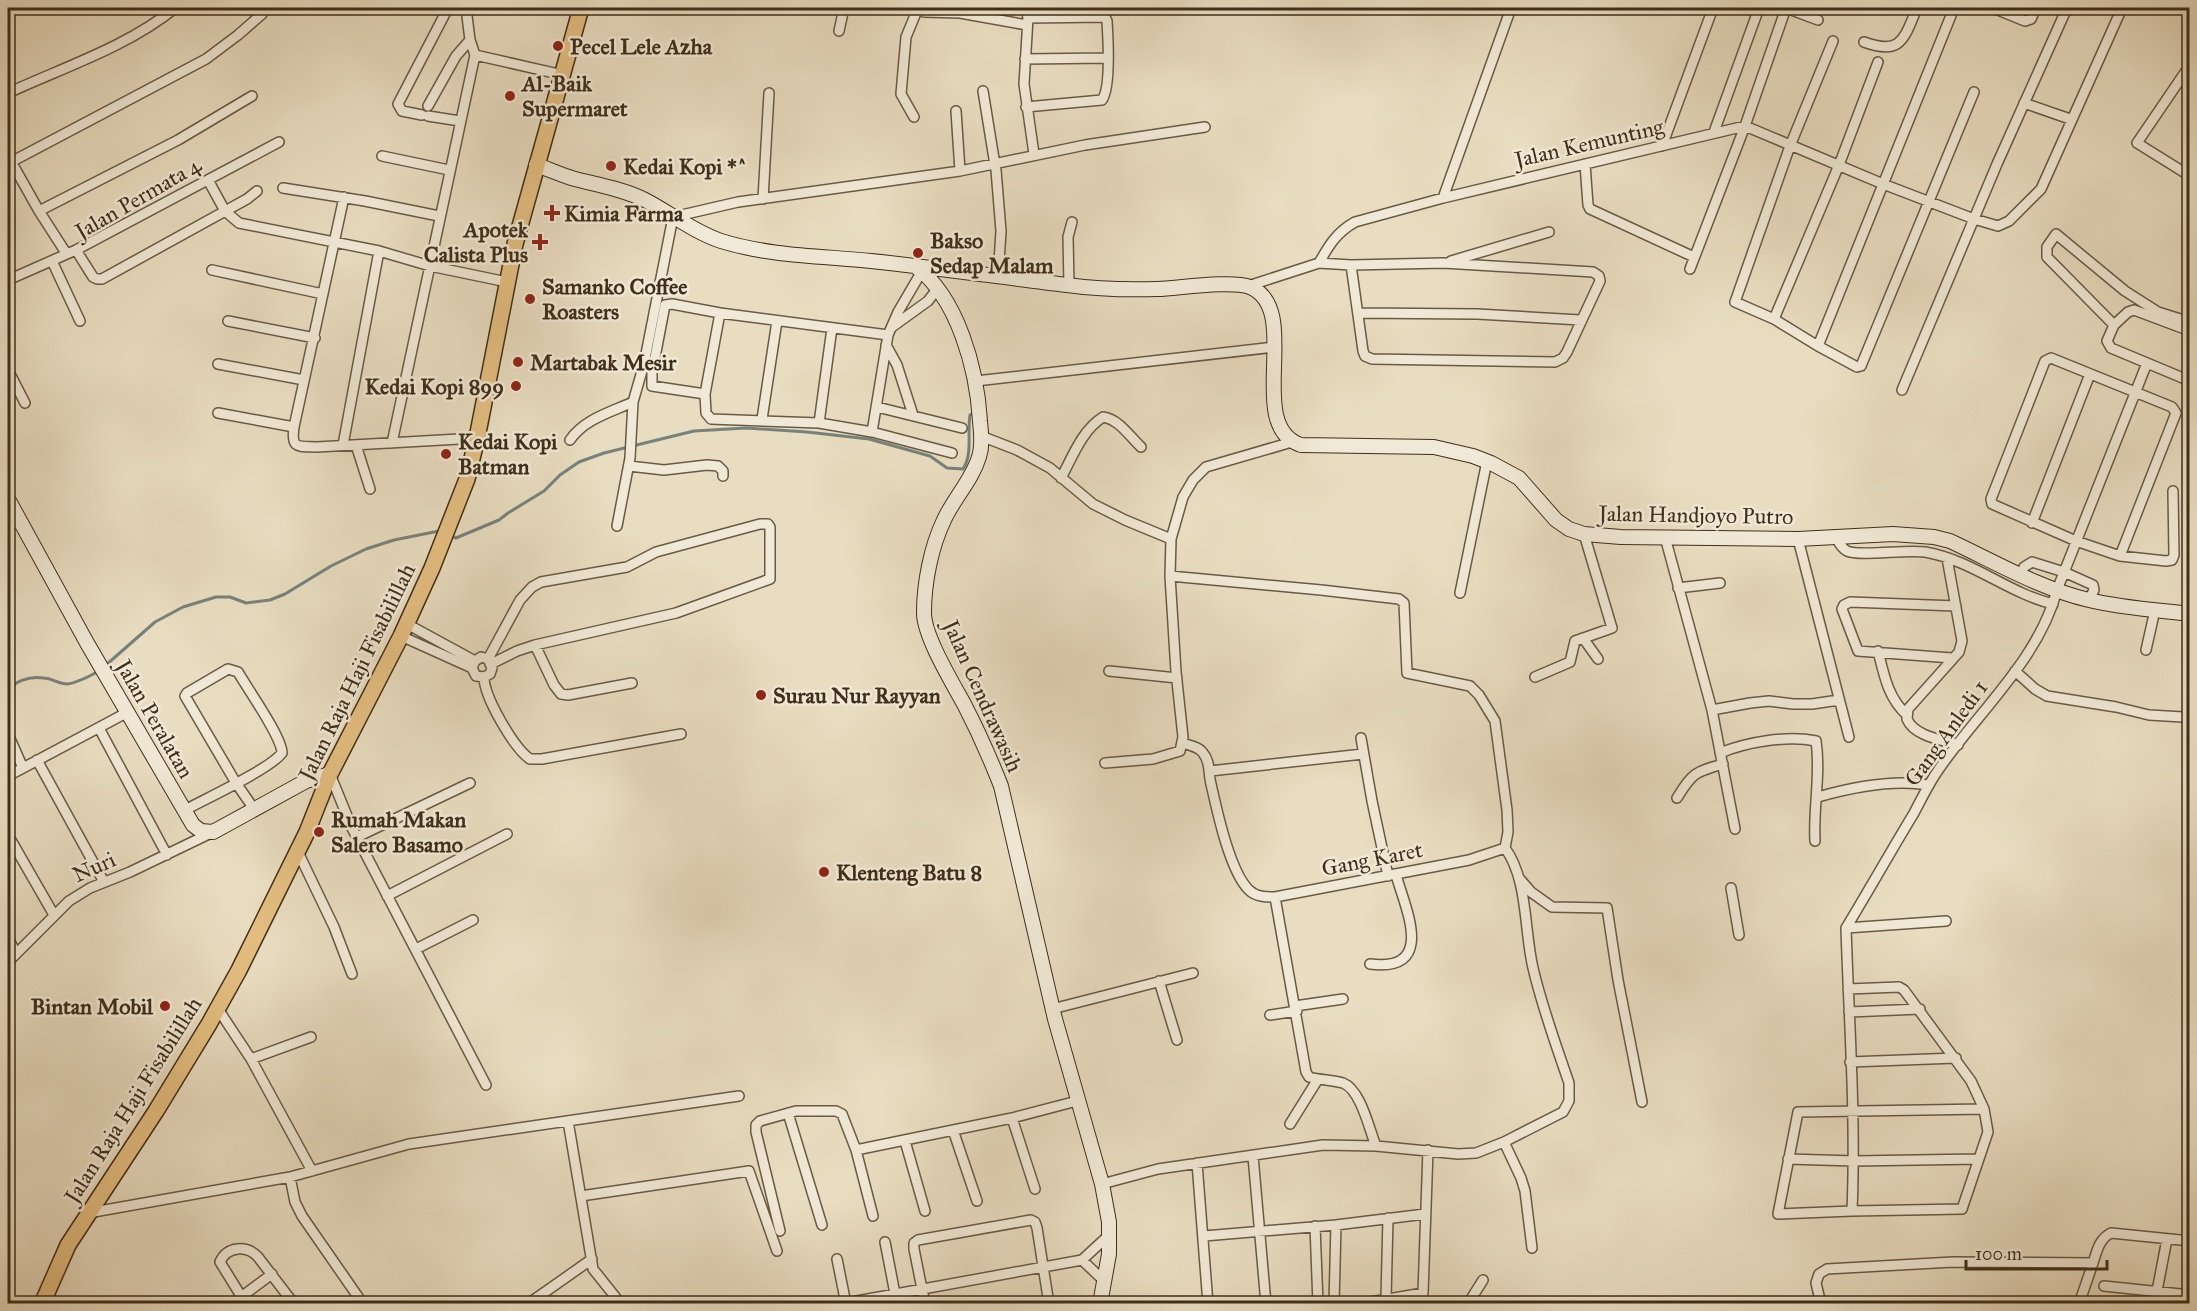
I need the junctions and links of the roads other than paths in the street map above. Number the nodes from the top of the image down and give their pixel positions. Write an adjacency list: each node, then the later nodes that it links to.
1 (175, 8): 34 (street)
2 (257, 8): 52 (street)
3 (448, 8): 40 (street)
4 (466, 8): 23 (street)
5 (581, 8): 31 (main road, Jalan Raja Haji Fisabilillah)
6 (844, 8): 22 (street)
7 (1026, 8): 21 (street)
8 (1511, 8): 65 (street)
9 (1713, 8): 48 (street)
10 (1759, 8): 46 (street)
11 (1786, 8): 20 (street); 44 (street)
12 (1917, 8): 25 (street)
13 (1954, 8): 61 (street)
14 (1993, 8): 15 (street)
15 (2036, 8)
16 (2067, 8): 37 (street)
17 (2122, 8): 42 (street)
18 (915, 9): 19 (street); 41 (street)
19 (962, 10): 21 (street)
20 (1818, 20)
21 (1027, 21): 27 (street); 28 (street)
22 (839, 31)
23 (470, 40): 26 (street); 40 (street)
24 (1833, 41): 49 (street)
25 (1864, 42)
26 (475, 55): 31 (street); 43 (street)
27 (1025, 58): 28 (street); 38 (street)
28 (1108, 58): 38 (street)
29 (1878, 62): 55 (street)
30 (2190, 65): 59 (street)
31 (563, 75): 54 (main road, Jalan Raja Haji Fisabilillah)
32 (983, 91): 56 (street)
33 (1974, 92): 67 (street)
34 (8, 93)
35 (769, 93): 66 (street)
36 (252, 96): 68 (street)
37 (2024, 103): 42 (street); 72 (street)
38 (1026, 107): 50 (street)
39 (956, 111): 58 (street)
40 (426, 112): 43 (street)
41 (914, 117)
42 (2070, 119): 72 (street)
43 (460, 121): 57 (street)
44 (1745, 126): 46 (street, Jalan Kemunting); 49 (street); 79 (street)
45 (1205, 127): 50 (street)
46 (1714, 132): 48 (street, Jalan Kemunting)
47 (279, 142): 60 (street, Jalan Permata 4)
48 (1662, 146): 53 (street, Jalan Kemunting)
49 (1790, 146): 55 (street); 97 (street)
50 (1034, 154): 56 (street)
51 (382, 156): 57 (street)
52 (9, 159): 68 (street)
53 (1585, 164): 65 (street, Jalan Kemunting); 79 (street)
54 (536, 165): 71 (street); 90 (main road, Jalan Raja Haji Fisabilillah)
55 (1839, 165): 61 (street); 97 (street)
56 (996, 167): 58 (street); 88 (street)
57 (449, 170): 70 (street)
58 (960, 171): 66 (street)
59 (2188, 172)
60 (208, 180): 69 (street); 76 (street, Jalan Permata 4)
61 (1882, 184): 67 (street); 108 (street)
62 (283, 188): 64 (street)
63 (257, 191): 69 (street, Jalan Permata 4)
64 (344, 197): 70 (street); 75 (street)
65 (1443, 198): 81 (street, Jalan Kemunting)
66 (763, 199): 71 (street)
67 (1930, 202): 72 (street); 108 (street)
68 (39, 211): 78 (street)
69 (225, 211): 75 (street); 76 (street, Jalan Permata 4)
70 (439, 216): 84 (street)
71 (673, 217): 85 (street); 120 (street)
72 (1974, 219): 117 (street)
73 (1072, 222): 91 (street)
74 (1549, 232): 82 (street)
75 (333, 242): 77 (street); 94 (street)
76 (76, 250): 78 (street)
77 (379, 251): 84 (street); 135 (street)
78 (66, 253): 80 (street)
79 (1694, 257): 86 (street)
80 (52, 261): 89 (street); 99 (street)
81 (1319, 262): 83 (street); 92 (street)
82 (1443, 263): 83 (street); 98 (street)
83 (1351, 265): 96 (street)
84 (430, 267): 90 (street); 134 (street)
85 (919, 268): 88 (street); 93 (street, Jalan Cendrawasih); 106 (street)
86 (1690, 269)
87 (212, 270): 94 (street)
88 (999, 278): 91 (street)
89 (8, 280)
90 (507, 282): 131 (main road, Jalan Raja Haji Fisabilillah)
91 (1069, 285): 92 (street)
92 (1248, 286): 109 (street)
93 (938, 288): 106 (street); 115 (street, Jalan Cendrawasih)
94 (323, 294): 107 (street)
95 (720, 313): 101 (street); 119 (street); 119 (street)
96 (1358, 313): 98 (street); 98 (street)
97 (1774, 319): 108 (street)
98 (1581, 320)
99 (80, 321)
100 (228, 321): 107 (street)
101 (777, 321): 104 (street); 125 (street)
102 (2190, 322): 103 (street)
103 (2114, 325): 105 (street); 110 (street)
104 (832, 328): 106 (street); 126 (street)
105 (2190, 331)
106 (889, 336): 122 (street); 124 (street)
107 (315, 338): 114 (street)
108 (1818, 346)
109 (1275, 347): 115 (street); 133 (street)
110 (2146, 363): 116 (street); 118 (street, Gang Anledi 1)
111 (218, 364): 114 (street)
112 (8, 370): 121 (street)
113 (2090, 374): 118 (street); 146 (street); 146 (street)
114 (304, 380): 127 (street)
115 (976, 381): 130 (street, Jalan Cendrawasih)
116 (2190, 381)
117 (1902, 390)
118 (2135, 392): 153 (street, Gang Anledi 1); 154 (street)
119 (705, 394): 125 (street)
120 (633, 402): 132 (street); 140 (street)
121 (25, 403)
122 (877, 407): 124 (street); 129 (street)
123 (218, 413): 127 (street)
124 (913, 415): 128 (street)
125 (762, 419): 126 (street)
126 (819, 423): 129 (street)
127 (294, 427): 135 (street)
128 (962, 428)
129 (872, 432): 138 (street)
130 (981, 435): 142 (street); 242 (street, Jalan Cendrawasih)
131 (477, 438): 134 (street); 168 (main road, Jalan Raja Haji Fisabilillah)
132 (570, 440)
133 (1292, 442): 139 (street, Jalan Handjoyo Putro); 151 (street)
134 (392, 443): 136 (street)
135 (343, 445): 136 (street)
136 (356, 445): 143 (street)
137 (1141, 447): 142 (street)
138 (952, 453)
139 (1487, 461): 148 (street, Jalan Handjoyo Putro); 162 (street)
140 (629, 466): 141 (street); 147 (street)
141 (723, 476)
142 (1061, 478): 151 (street)
143 (370, 489)
144 (2173, 491): 154 (street)
145 (8, 499): 185 (street, Jalan Peralatan)
146 (2032, 523): 153 (street)
147 (617, 526)
148 (1584, 534): 150 (street, Jalan Handjoyo Putro); 169 (street)
149 (1835, 536): 152 (street, Jalan Handjoyo Putro); 155 (street); 157 (street, Jalan Handjoyo Putro)
150 (1665, 537): 152 (street, Jalan Handjoyo Putro); 160 (street)
151 (1171, 539): 158 (street)
152 (1798, 539): 183 (street)
153 (2076, 542): 154 (street); 156 (street, Gang Anledi 1)
154 (2120, 556)
155 (1947, 558): 164 (street); 165 (street)
156 (2064, 572): 157 (street); 161 (street, Gang Anledi 1); 163 (street)
157 (2021, 574): 161 (street, Jalan Handjoyo Putro)
158 (1170, 576): 181 (street); 217 (street)
159 (1720, 583): 160 (street)
160 (1678, 588): 184 (street)
161 (2057, 590): 163 (street, Jalan Handjoyo Putro); 164 (street, Gang Anledi 1)
162 (1460, 593)
163 (2089, 600): 166 (street, Jalan Handjoyo Putro)
164 (2053, 604): 178 (street, Gang Anledi 1)
165 (1956, 606): 172 (street); 174 (street)
166 (2155, 610): 167 (street, Jalan Handjoyo Putro); 171 (street)
167 (2190, 614)
168 (404, 630): 176 (street); 202 (main road, Jalan Raja Haji Fisabilillah)
169 (1583, 638): 173 (street); 180 (street)
170 (535, 645): 175 (street); 175 (street); 182 (street)
171 (2146, 650)
172 (1878, 651): 174 (street); 186 (street)
173 (1598, 658)
174 (1952, 658): 186 (street)
175 (490, 662): 176 (street); 179 (street)
176 (473, 664): 179 (street)
177 (1109, 671): 181 (street)
178 (2015, 671): 187 (street); 193 (street, Gang Anledi 1)
179 (484, 677): 190 (street)
180 (1535, 677)
181 (1177, 678): 194 (street)
182 (632, 683)
183 (1839, 700): 184 (street); 192 (street)
184 (1712, 710): 195 (street)
185 (128, 712): 188 (street); 210 (street, Jalan Peralatan)
186 (1907, 715): 193 (street)
187 (2183, 717)
188 (99, 728): 197 (street); 219 (street)
189 (8, 734): 200 (street)
190 (681, 734)
191 (1361, 738): 196 (street)
192 (1849, 738)
193 (1958, 745): 206 (street, Gang Anledi 1)
194 (1181, 747): 198 (street); 201 (street, Gang Karet)
195 (1720, 753): 199 (street); 207 (street)
196 (1363, 754): 201 (street); 220 (street)
197 (37, 760): 200 (street); 222 (street)
198 (1105, 764)
199 (1723, 764): 208 (street); 211 (street)
200 (23, 768): 203 (street)
201 (1210, 771): 225 (street, Gang Karet)
202 (330, 774): 209 (street); 215 (street); 218 (main road, Jalan Raja Haji Fisabilillah)
203 (8, 776)
204 (236, 783): 204 (street); 209 (street); 210 (street)
205 (470, 783): 215 (street)
206 (1928, 785): 207 (street); 229 (street, Gang Anledi 1)
207 (1818, 797): 216 (street)
208 (1677, 798)
209 (254, 809): 212 (street)
210 (183, 811): 212 (street, Jalan Peralatan)
211 (1735, 829)
212 (213, 832): 219 (street, Nuri)
213 (507, 834): 224 (street)
214 (8, 835): 226 (street)
215 (357, 837): 224 (street)
216 (1815, 842)
217 (1505, 848): 220 (street, Gang Karet); 221 (street)
218 (298, 852): 237 (street); 241 (main road, Jalan Raja Haji Fisabilillah)
219 (167, 855): 222 (street, Nuri)
220 (1392, 875): 225 (street, Gang Karet); 235 (street)
221 (1519, 878): 256 (street); 265 (street)
222 (104, 882): 226 (street, Nuri)
223 (1731, 888): 230 (street)
224 (387, 896): 232 (street)
225 (1275, 897): 243 (street)
226 (54, 915): 233 (street, Nuri)
227 (473, 920): 232 (street)
228 (1946, 921): 229 (street)
229 (1846, 928): 239 (street)
230 (1739, 935)
231 (8, 938): 233 (street)
232 (416, 949): 253 (street)
233 (16, 953): 234 (street, Nuri)
234 (8, 962)
235 (1370, 964)
236 (1193, 973): 238 (street)
237 (352, 974)
238 (1159, 981): 242 (street); 248 (street)
239 (1848, 989): 244 (street); 245 (street)
240 (1343, 999): 243 (street)
241 (218, 1009): 250 (street); 282 (main road, Jalan Raja Haji Fisabilillah)
242 (1052, 1009): 255 (street, Jalan Cendrawasih)
243 (1296, 1009): 246 (street); 252 (street)
244 (1920, 1009): 245 (street); 249 (street)
245 (1849, 1012): 251 (street)
246 (1270, 1015)
247 (311, 1037): 250 (street)
248 (1177, 1040)
249 (1956, 1058): 251 (street); 257 (street)
250 (251, 1059): 274 (street)
251 (1851, 1062): 258 (street)
252 (1318, 1079): 262 (street); 266 (street)
253 (486, 1085)
254 (739, 1096): 261 (street)
255 (1077, 1101): 260 (street); 276 (street, Jalan Cendrawasih)
256 (1642, 1102)
257 (1983, 1109): 258 (street); 271 (street)
258 (1852, 1111): 270 (street); 272 (street)
259 (788, 1113): 267 (street); 286 (street); 289 (street)
260 (1012, 1118): 263 (street); 277 (street)
261 (568, 1121): 274 (street); 278 (street)
262 (1290, 1124)
263 (952, 1130): 264 (street); 279 (street)
264 (905, 1141): 267 (street); 280 (street)
265 (1504, 1142): 268 (street); 296 (street)
266 (1376, 1146): 268 (street); 269 (street)
267 (856, 1150): 284 (street)
268 (1428, 1150): 283 (street)
269 (1253, 1156): 273 (street); 290 (street)
270 (1788, 1159): 272 (street); 281 (street)
271 (1979, 1159): 272 (street); 281 (street)
272 (1854, 1161): 281 (street)
273 (1197, 1163): 276 (street); 292 (street)
274 (312, 1171): 275 (street)
275 (291, 1177): 282 (street); 316 (street)
276 (1102, 1184): 291 (street, Jalan Cendrawasih)
277 (1035, 1189)
278 (581, 1197): 297 (street); 298 (street)
279 (977, 1202)
280 (925, 1211)
281 (1851, 1211)
282 (88, 1213): 314 (main road, Jalan Raja Haji Fisabilillah)
283 (1425, 1214): 285 (street); 310 (street)
284 (873, 1216)
285 (1388, 1218): 287 (street); 310 (street)
286 (822, 1225)
287 (1336, 1225): 288 (street); 325 (street)
288 (1315, 1226): 290 (street); 324 (street)
289 (780, 1231)
290 (1261, 1231): 292 (street); 323 (street)
291 (1108, 1236): 300 (street); 304 (street, Jalan Cendrawasih)
292 (1204, 1236): 322 (street)
293 (2167, 1239): 294 (street); 301 (street); 308 (street)
294 (2190, 1241)
295 (885, 1242): 312 (street)
296 (1532, 1248)
297 (777, 1251)
298 (592, 1259): 317 (street); 318 (street)
299 (837, 1259): 313 (street)
300 (1082, 1260): 302 (street); 304 (street)
301 (2093, 1263): 328 (street); 329 (street)
302 (1042, 1267): 307 (street); 307 (street); 320 (street)
303 (272, 1274): 311 (street); 311 (street); 315 (street)
304 (1103, 1280): 321 (street, Jalan Cendrawasih)
305 (1483, 1280): 327 (street)
306 (2104, 1286): 308 (street)
307 (923, 1290): 312 (street); 319 (street)
308 (2157, 1291): 309 (street); 330 (street)
309 (2190, 1295)
310 (1386, 1299): 326 (street)
311 (243, 1300)
312 (896, 1300): 313 (street)
313 (846, 1303)
314 (42, 1304)
315 (294, 1304)
316 (363, 1304)
317 (528, 1304)
318 (621, 1304)
319 (925, 1304)
320 (1048, 1304)
321 (1100, 1304)
322 (1208, 1304)
323 (1266, 1304)
324 (1318, 1304)
325 (1335, 1304)
326 (1359, 1304)
327 (1466, 1304)
328 (1821, 1304)
329 (2079, 1304)
330 (2158, 1304)

